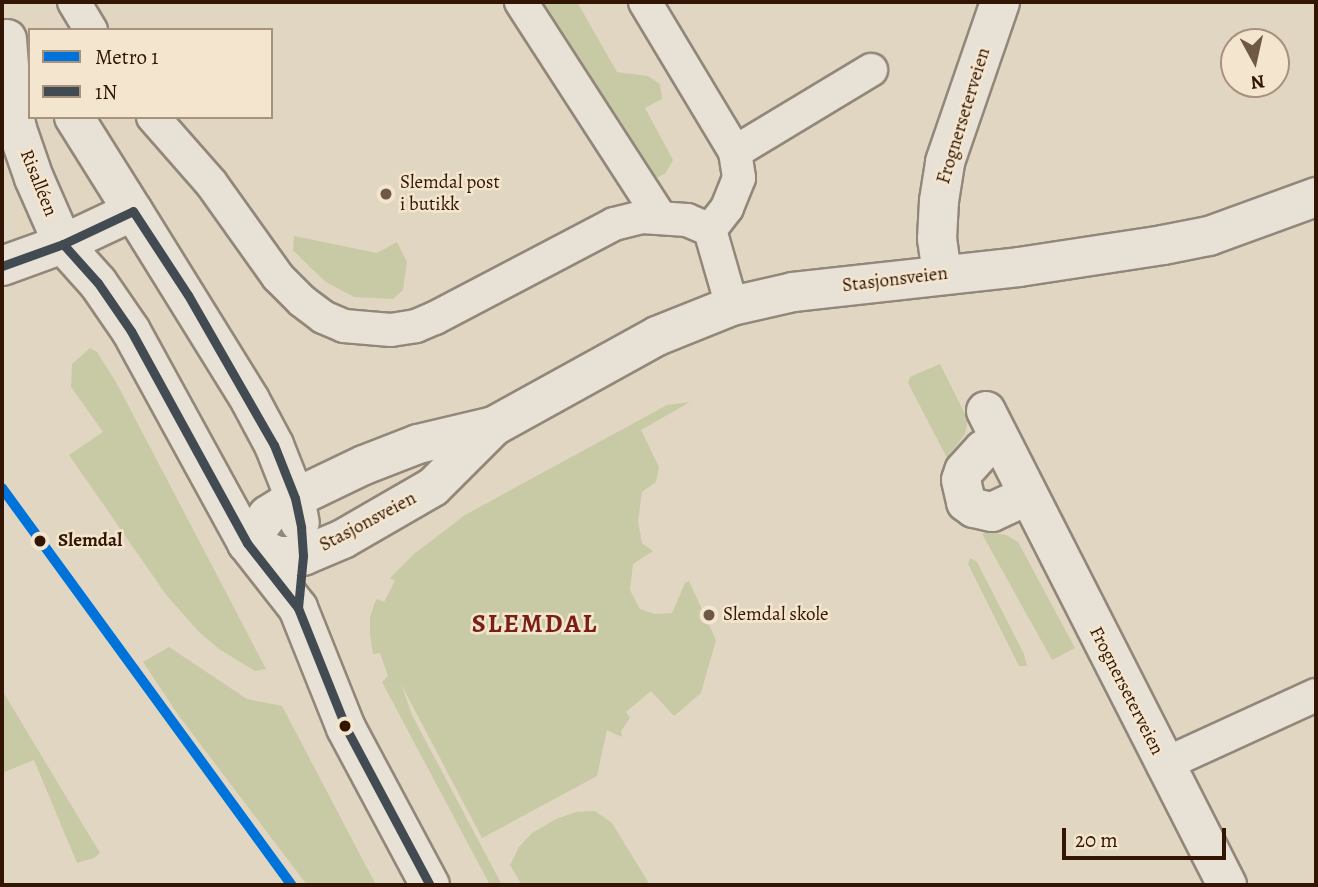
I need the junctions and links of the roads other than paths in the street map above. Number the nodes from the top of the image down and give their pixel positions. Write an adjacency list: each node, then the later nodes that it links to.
1 (74, 2): 5 (lane)
2 (521, 2): 13 (lane)
3 (645, 2): 10 (lane)
4 (1000, 2): 17 (street, Frognerseterveien)
5 (90, 28)
6 (13, 43): 15 (street, Risalléen)
7 (871, 70): 10 (lane)
8 (75, 119): 12 (street, Risalléen)
9 (155, 119): 13 (lane)
10 (735, 152): 14 (lane)
11 (1316, 197): 17 (street, Stasjonsveien)
12 (133, 211): 15 (street); 21 (street, Risalléen)
13 (660, 218): 14 (lane)
14 (710, 230): 18 (lane)
15 (63, 244): 16 (street); 22 (street, Risalléen)
16 (2, 266)
17 (942, 274): 18 (street, Stasjonsveien)
18 (732, 306): 19 (street, Stasjonsveien)
19 (494, 426): 21 (street, Stasjonsveien); 23 (street, Stasjonsveien)
20 (1027, 496): 20 (street, Frognerseterveien); 26 (street, Frognerseterveien)
21 (295, 498): 22 (street, Stasjonsveien); 23 (street, Risalléen)
22 (247, 543): 23 (street, Stasjonsveien); 24 (street, Risalléen)
23 (303, 556): 24 (street, Risalléen)
24 (298, 608): 27 (street, Risalléen)
25 (1316, 695): 26 (lane)
26 (1163, 765): 28 (street, Frognerseterveien)
27 (430, 885)
28 (1227, 885)

